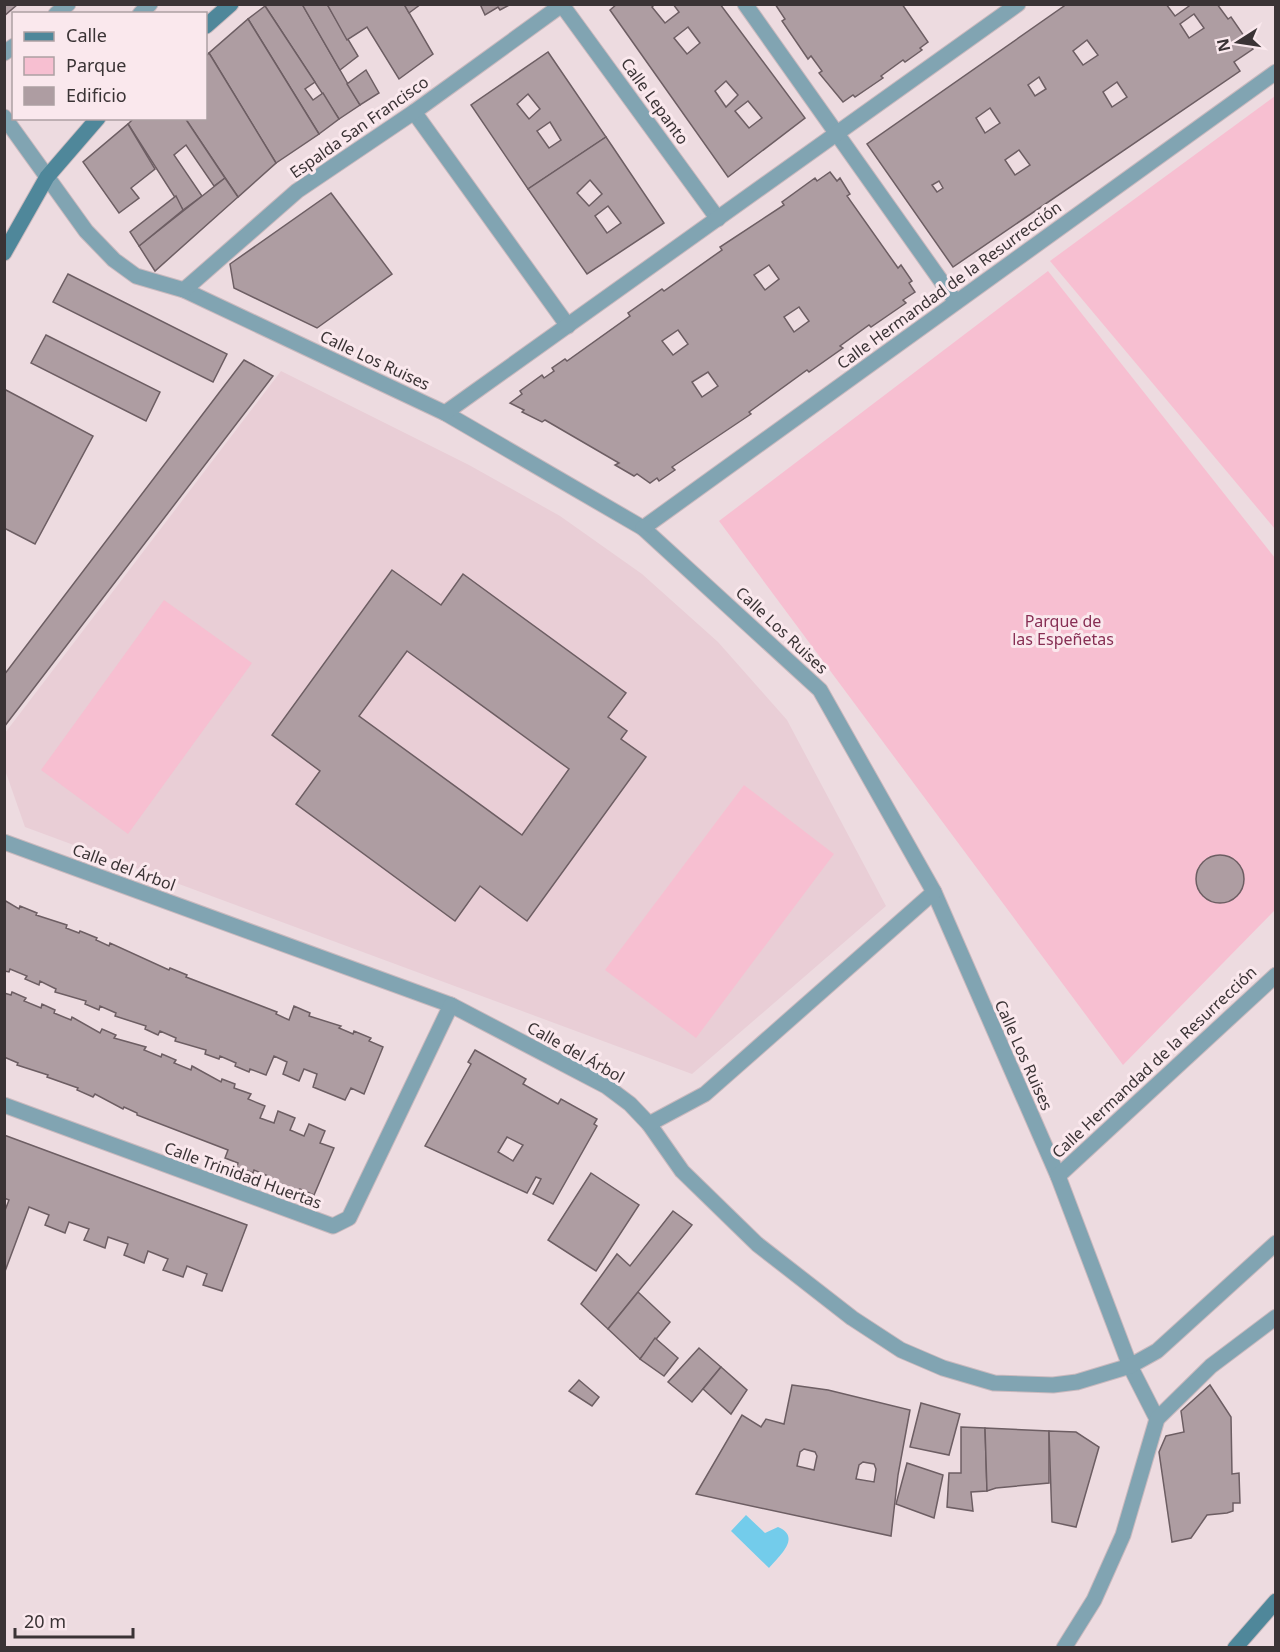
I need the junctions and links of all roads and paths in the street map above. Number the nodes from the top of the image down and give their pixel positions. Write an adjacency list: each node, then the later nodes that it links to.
1 (231, 4): 5 (street)
2 (745, 4): 10 (street)
3 (1018, 4): 10 (street)
4 (563, 5): 7 (street, Espalda San Francisco); 12 (street, Calle Lepanto)
5 (207, 25)
6 (1275, 72): 15 (street, Calle Hermandad de la Resurrección)
7 (414, 112): 14 (street, Espalda San Francisco); 16 (street)
8 (4, 117): 11 (street, Calle Los Ruises)
9 (96, 120): 11 (street)
10 (837, 134): 12 (street); 15 (street)
11 (47, 177): 13 (street); 14 (street, Calle Los Ruises)
12 (718, 219): 16 (street)
13 (4, 254)
14 (184, 290): 17 (street, Calle Los Ruises)
15 (956, 302): 18 (street, Calle Hermandad de la Resurrección)
16 (568, 326): 17 (street)
17 (446, 413): 18 (street, Calle Los Ruises)
18 (643, 528): 20 (street, Calle Los Ruises)
19 (4, 842): 22 (street, Calle del Árbol)
20 (934, 892): 24 (street); 25 (street, Calle Los Ruises)
21 (1275, 975): 25 (street, Calle Hermandad de la Resurrección)
22 (452, 1005): 23 (street, Calle Trinidad Huertas); 24 (street, Calle del Árbol)
23 (4, 1106)
24 (649, 1124): 28 (street, Calle del Árbol)
25 (1058, 1176): 28 (street, Calle Los Ruises)
26 (1275, 1243): 28 (street)
27 (1275, 1317): 29 (street)
28 (1130, 1366): 29 (street, Calle Los Ruises)
29 (1158, 1419): 31 (street)
30 (1275, 1601): 32 (street)
31 (1064, 1647)
32 (1235, 1647)

